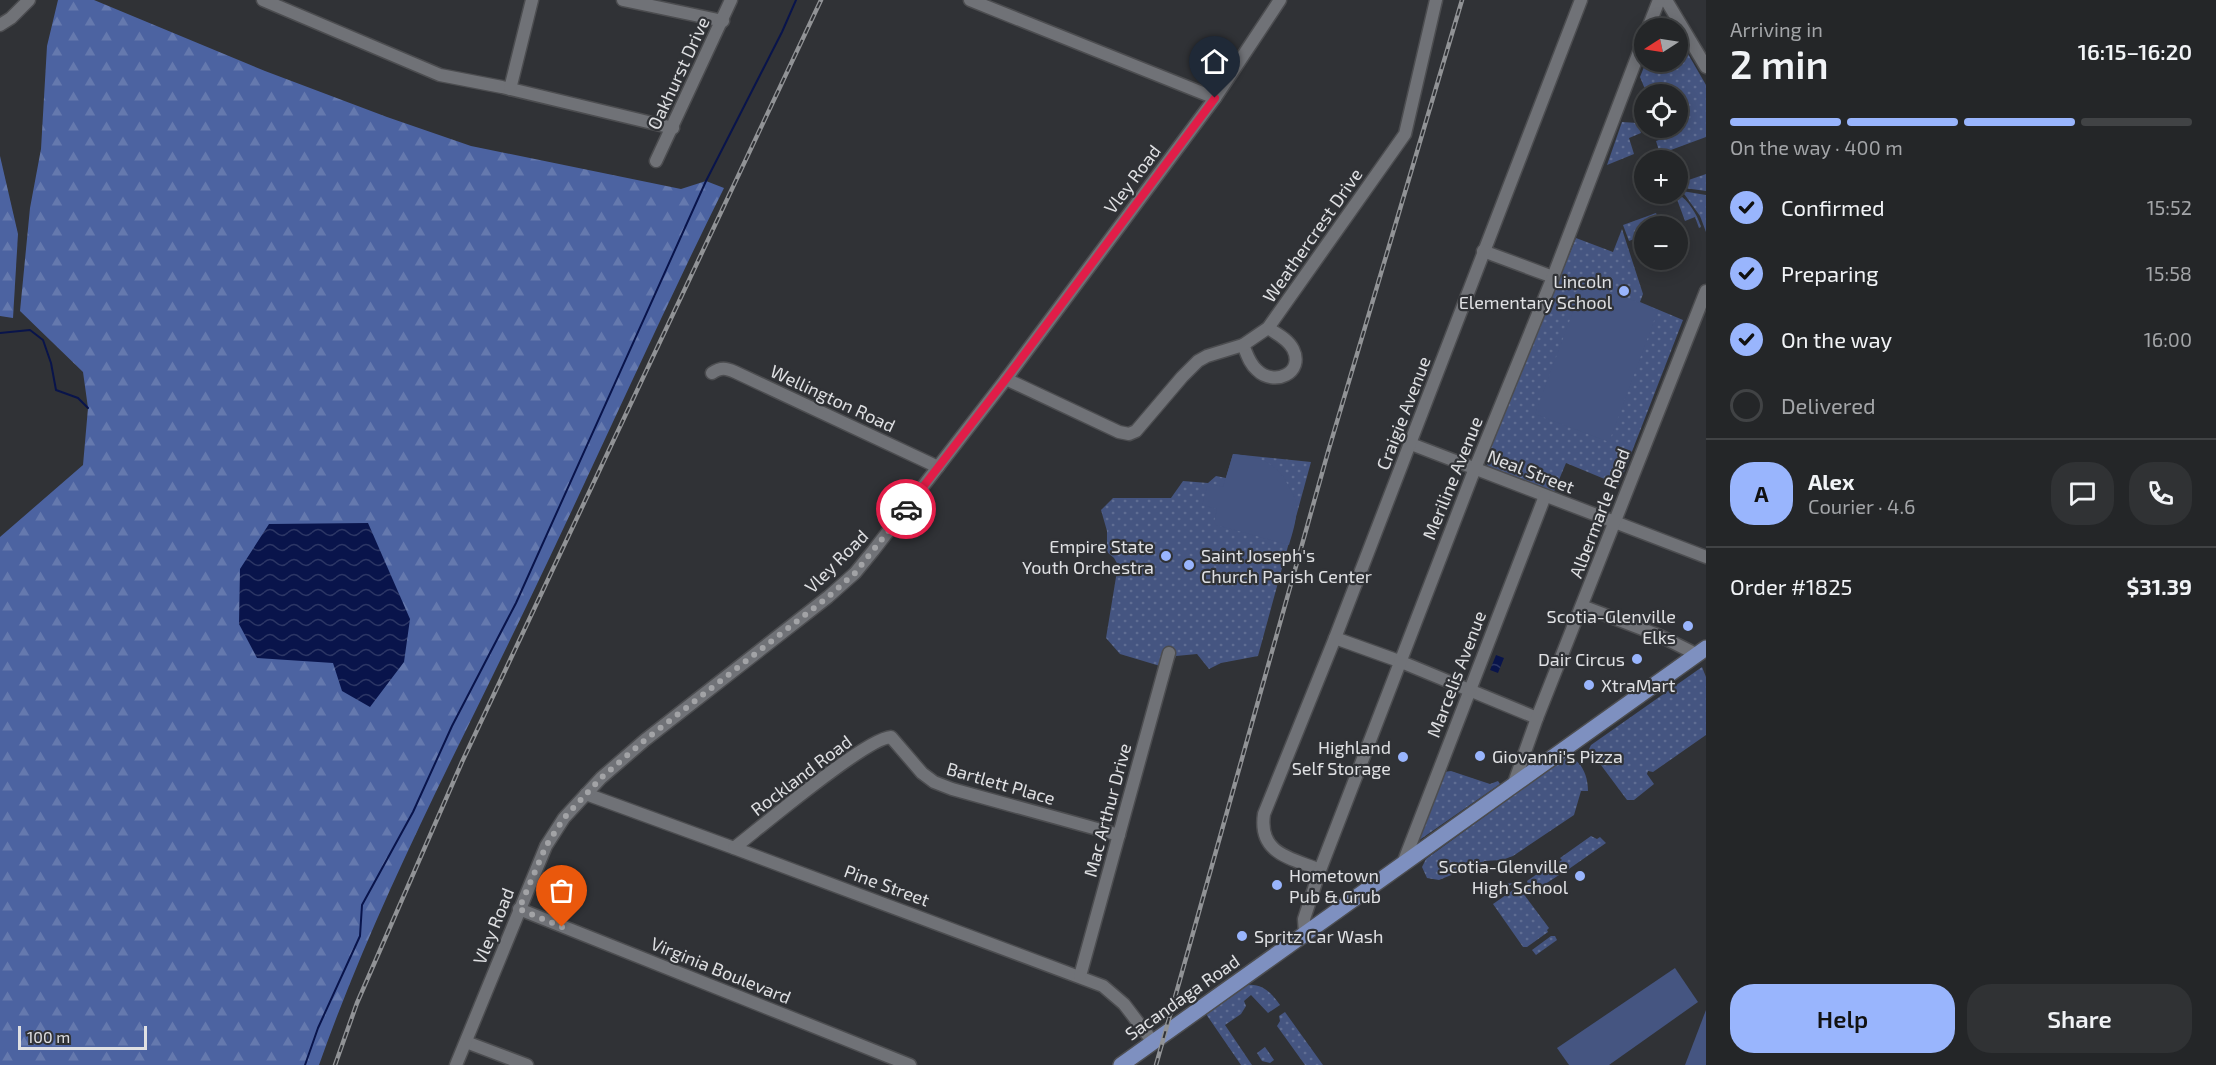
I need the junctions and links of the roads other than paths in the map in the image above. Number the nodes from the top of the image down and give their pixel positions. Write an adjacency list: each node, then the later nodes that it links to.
1 (29, 0): 14 (street)
2 (263, 0): 17 (street)
3 (532, 0): 17 (street)
4 (623, 0): 13 (street)
5 (731, 0): 13 (street, Oakhurst Drive)
6 (970, 0): 18 (street)
7 (1280, 0): 18 (street, Vley Road)
8 (1436, 0): 24 (street, Weathercrest Drive)
9 (1581, 0): 21 (street, Craigie Avenue)
10 (1659, 0): 12 (street)
11 (1666, 0): 16 (street)
12 (1652, 18)
13 (723, 21): 19 (street, Oakhurst Drive)
14 (0, 25)
15 (1634, 65): 22 (street, Meriline Avenue)
16 (1706, 68)
17 (510, 89): 19 (street)
18 (1215, 98): 27 (street, Vley Road)
19 (673, 128): 20 (street, Oakhurst Drive)
20 (656, 161)
21 (1483, 251): 22 (street); 28 (street, Craigie Avenue)
22 (1553, 277): 30 (street, Meriline Avenue)
23 (1706, 291): 32 (street, Albermarle Road)
24 (1268, 328): 25 (street, Weathercrest Drive); 25 (street)
25 (1243, 345): 27 (street, Weathercrest Drive)
26 (712, 372): 29 (street, Wellington Road)
27 (1006, 379): 29 (street, Vley Road)
28 (1411, 444): 30 (street, Neal Street); 35 (street, Craigie Avenue)
29 (938, 467): 43 (street, Vley Road)
30 (1475, 468): 31 (street, Neal Street); 38 (street, Meriline Avenue)
31 (1545, 496): 32 (street, Neal Street); 39 (street, Marcelis Avenue)
32 (1614, 523): 33 (street, Neal Street); 34 (street, Albermarle Road)
33 (1706, 557)
34 (1582, 606): 36 (street); 40 (street, Albermarle Road)
35 (1335, 638): 38 (street); 47 (street, Craigie Avenue)
36 (1701, 651): 42 (main road, Sacandaga Road)
37 (1169, 653): 44 (street, Mac Arthur Drive)
38 (1399, 661): 39 (street); 47 (street, Meriline Avenue)
39 (1469, 689): 40 (street); 46 (street, Marcelis Avenue)
40 (1538, 718): 42 (street, Albermarle Road)
41 (891, 737): 44 (street, Bartlett Place); 45 (street, Rockland Road)
42 (1514, 783): 46 (main road, Sacandaga Road)
43 (586, 794): 45 (street, Pine Street); 48 (street, Vley Road)
44 (1119, 835): 50 (street, Mac Arthur Drive)
45 (734, 848): 50 (street, Pine Street)
46 (1402, 866): 49 (main road, Sacandaga Road)
47 (1320, 870): 49 (street, Meriline Avenue)
48 (519, 909): 51 (street, Vley Road); 55 (street, Virginia Boulevard)
49 (1305, 933): 52 (main road, Sacandaga Road)
50 (1080, 976): 52 (street, Pine Street)
51 (466, 1042): 53 (street, Vley Road); 54 (street)
52 (1153, 1042): 56 (main road, Sacandaga Road)
53 (456, 1065)
54 (527, 1065)
55 (910, 1065)
56 (1121, 1065)

